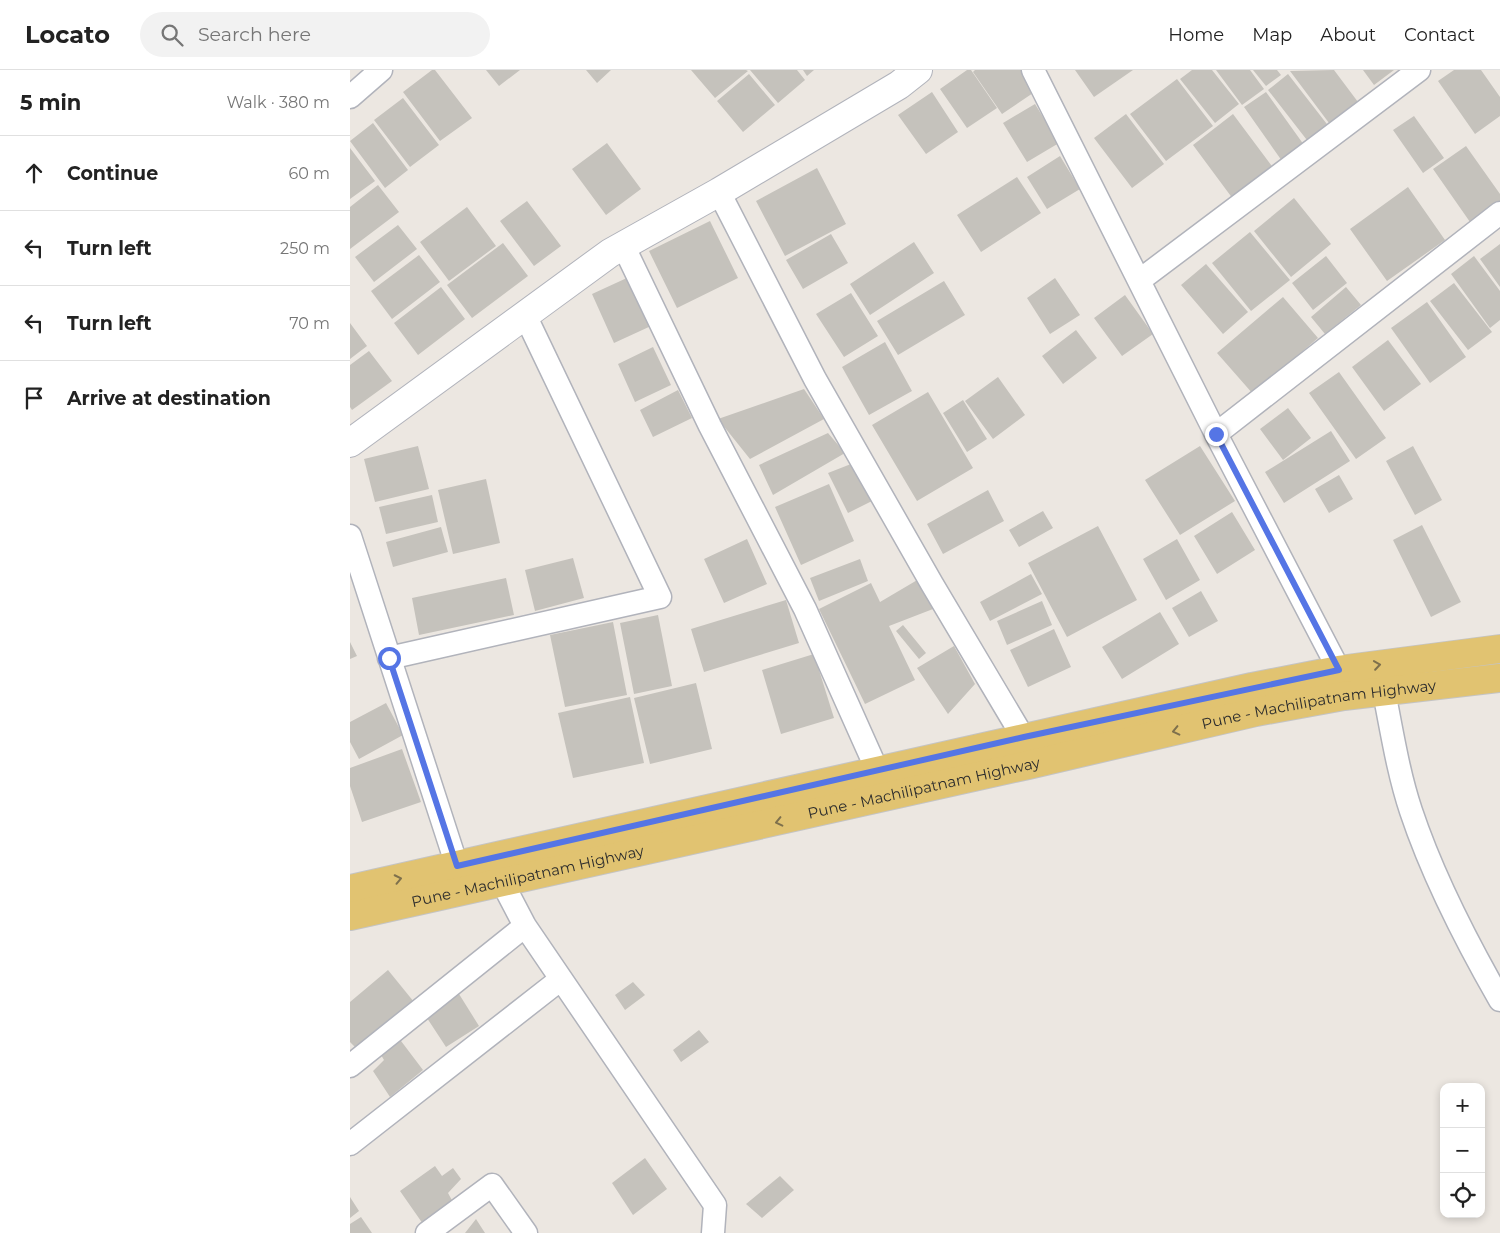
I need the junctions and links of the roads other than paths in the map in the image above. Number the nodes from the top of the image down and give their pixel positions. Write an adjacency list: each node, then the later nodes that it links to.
1 (381, 70): 5 (street)
2 (918, 70): 6 (main road)
3 (1033, 70): 9 (street)
4 (1419, 70): 9 (street)
5 (350, 97)
6 (719, 192): 8 (main road); 19 (street)
7 (1500, 213): 11 (street)
8 (623, 246): 10 (main road); 20 (street)
9 (1140, 280): 11 (street)
10 (525, 315): 12 (main road); 15 (street)
11 (1216, 434): 16 (street)
12 (350, 443)
13 (350, 536): 15 (street)
14 (1500, 649): 16 (main road, Pune - Machilipatnam Highway, one-way to 14)
15 (389, 658): 21 (street)
16 (1339, 670): 19 (main road, Pune - Machilipatnam Highway)
17 (1500, 678): 18 (main road, Pune - Machilipatnam Highway)
18 (1384, 692): 22 (main road, Pune - Machilipatnam Highway, one-way to 22); 27 (street)
19 (1024, 737): 20 (main road, Pune - Machilipatnam Highway)
20 (877, 770): 21 (main road, Pune - Machilipatnam Highway)
21 (457, 866): 23 (main road, Pune - Machilipatnam Highway, one-way to 21)
22 (503, 884): 24 (main road, Pune - Machilipatnam Highway); 25 (street)
23 (350, 889)
24 (350, 916)
25 (525, 926): 26 (street); 28 (street)
26 (561, 980): 29 (street); 32 (street)
27 (1500, 1000)
28 (350, 1066)
29 (350, 1144)
30 (427, 1233): 31 (street)
31 (526, 1233)
32 (712, 1233)

